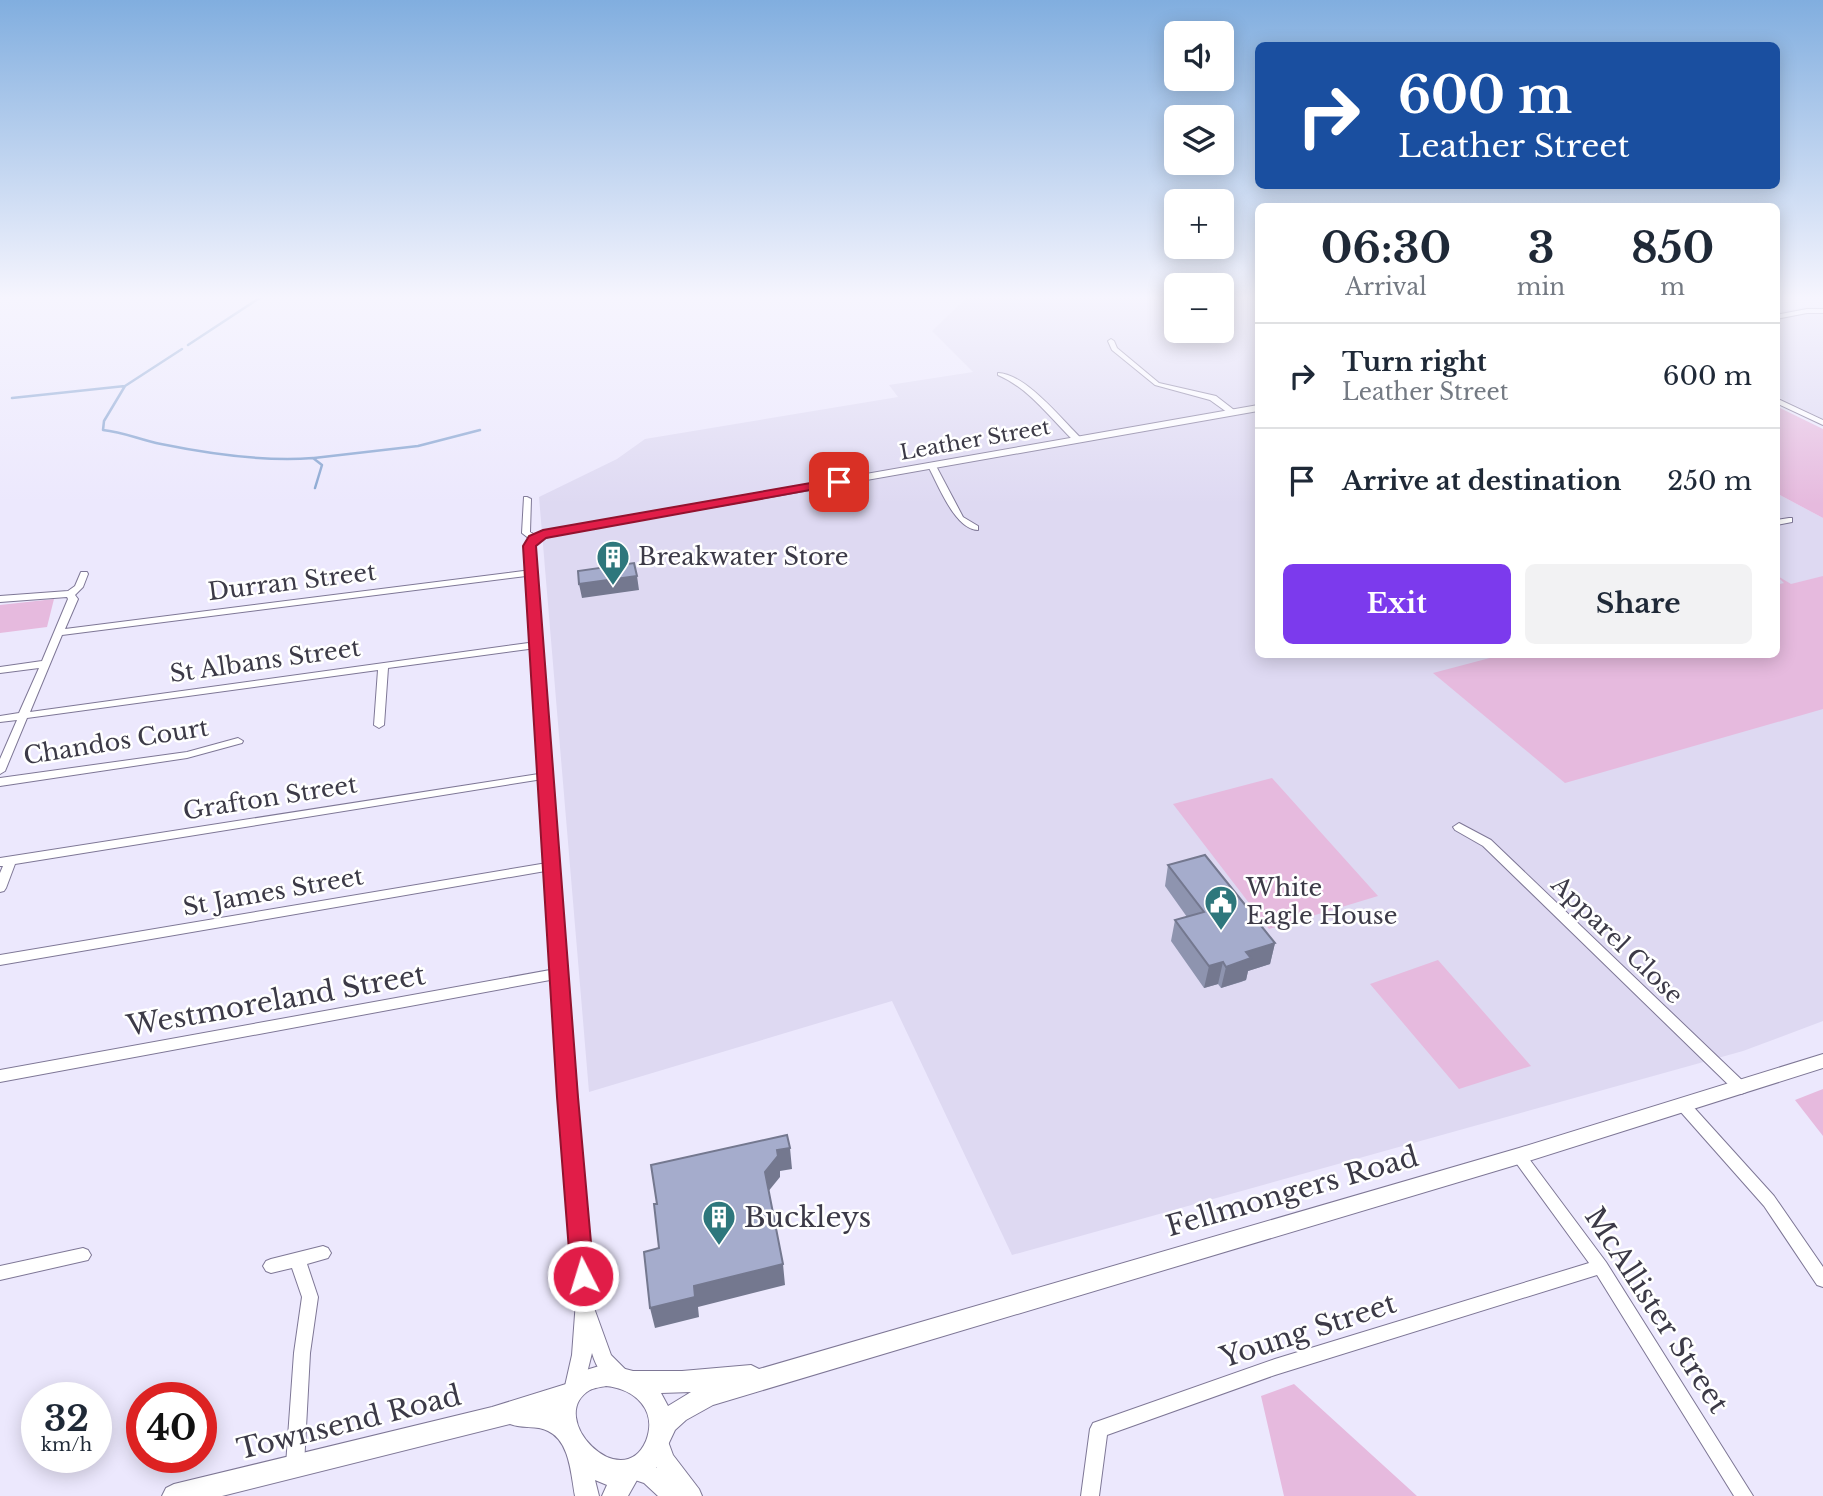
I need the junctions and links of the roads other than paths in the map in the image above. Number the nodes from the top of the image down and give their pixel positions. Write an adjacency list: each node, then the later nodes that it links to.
1 (1133, 365): 5 (street)
2 (1000, 374): 7 (street)
3 (1780, 402): 6 (street)
4 (1255, 409): 5 (street, Leather Street)
5 (1234, 413): 7 (street, Leather Street)
6 (1823, 423)
7 (1078, 440): 8 (street, Leather Street)
8 (932, 466): 12 (street); 13 (street, Leather Street)
9 (527, 499): 13 (street)
10 (1789, 520): 11 (street)
11 (1780, 522)
12 (975, 528)
13 (534, 538): 14 (street)
14 (531, 573): 18 (street, Durran Street); 19 (street)
15 (84, 574): 16 (street)
16 (70, 594): 17 (street); 18 (street)
17 (0, 599)
18 (59, 633): 20 (street)
19 (536, 645): 21 (street, St Albans Street); 28 (street)
20 (44, 664): 22 (street); 23 (street)
21 (383, 666): 23 (street, St Albans Street); 25 (street)
22 (0, 670)
23 (24, 715): 24 (street, St Albans Street); 27 (street)
24 (0, 719)
25 (379, 725)
26 (238, 741): 29 (street, Chandos Court)
27 (0, 771)
28 (545, 776): 31 (street, Grafton Street); 32 (street)
29 (0, 782)
30 (1460, 827): 38 (street, Apparel Close)
31 (6, 861): 33 (street)
32 (553, 866): 34 (street, St James Street); 35 (street)
33 (0, 888)
34 (0, 960)
35 (561, 973): 37 (street, Westmoreland Street); 48 (street)
36 (1823, 1061): 38 (main road, Fellmongers Road)
37 (0, 1076)
38 (1741, 1088): 39 (main road, Fellmongers Road)
39 (1684, 1106): 40 (main road, Fellmongers Road); 47 (street)
40 (1519, 1156): 45 (street, McAllister Street); 49 (main road, Fellmongers Road)
41 (323, 1252): 43 (street)
42 (83, 1255): 46 (street)
43 (298, 1261): 44 (street); 55 (street)
44 (271, 1266)
45 (1601, 1267): 62 (street, Young Street); 63 (street, McAllister Street)
46 (0, 1273)
47 (1823, 1280)
48 (585, 1301): 50 (street); 51 (street)
49 (777, 1374): 50 (main road, Fellmongers Road); 53 (main road, Fellmongers Road)
50 (623, 1378): 51 (main road); 53 (main road)
51 (572, 1391): 52 (main road, Townsend Road); 54 (main road)
52 (497, 1416): 54 (main road, Townsend Road); 55 (main road, Townsend Road)
53 (659, 1437): 56 (main road); 61 (street)
54 (574, 1443): 56 (main road); 58 (main road)
55 (295, 1465): 57 (main road, Townsend Road)
56 (631, 1471): 59 (main road); 60 (street)
57 (174, 1496)
58 (587, 1496)
59 (614, 1496)
60 (673, 1496)
61 (692, 1496)
62 (1090, 1496)
63 (1744, 1496)

